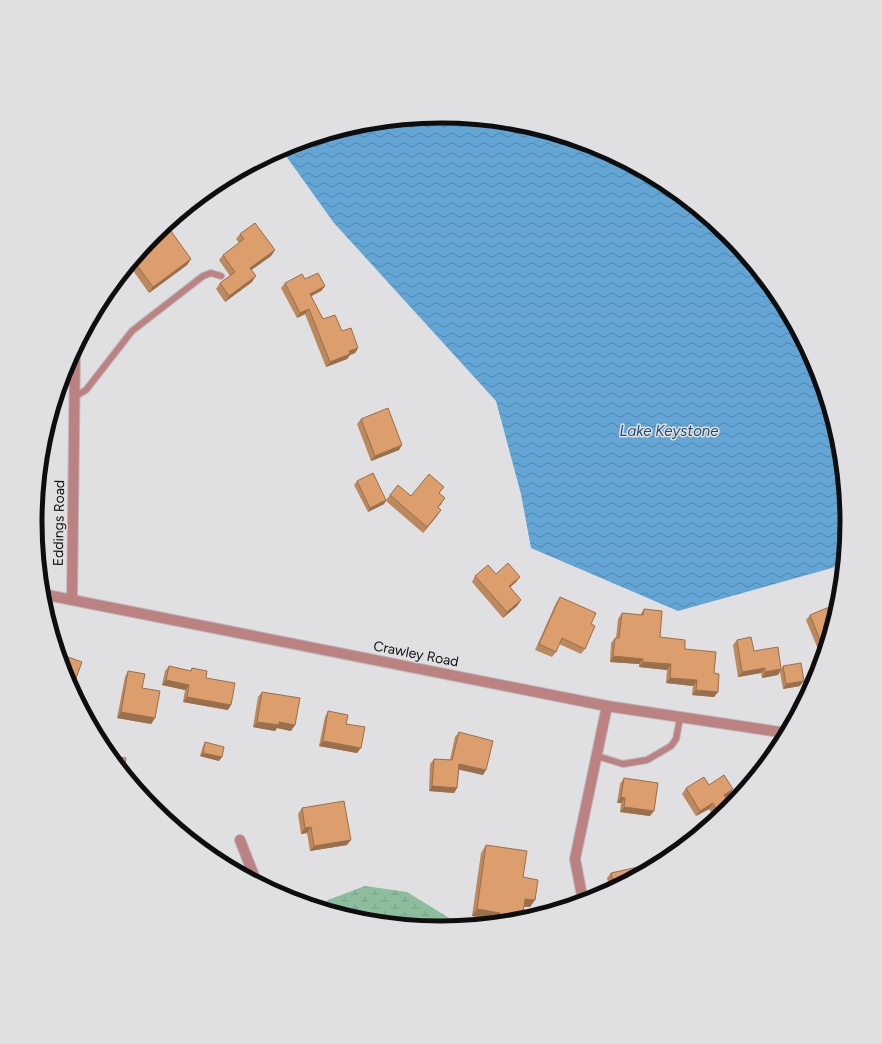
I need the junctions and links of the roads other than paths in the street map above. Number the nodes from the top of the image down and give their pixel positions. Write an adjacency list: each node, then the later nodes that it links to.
1 (221, 276): 3 (lane)
2 (75, 363): 3 (street, Eddings Road)
3 (74, 397): 5 (street, Eddings Road)
4 (49, 595): 5 (street, Crawley Road)
5 (72, 600): 6 (street, Crawley Road)
6 (607, 706): 7 (street, Crawley Road); 9 (street)
7 (680, 718): 8 (street, Crawley Road); 9 (lane)
8 (780, 733)
9 (597, 756): 12 (street)
10 (240, 840): 11 (street)
11 (253, 874)
12 (582, 895)

